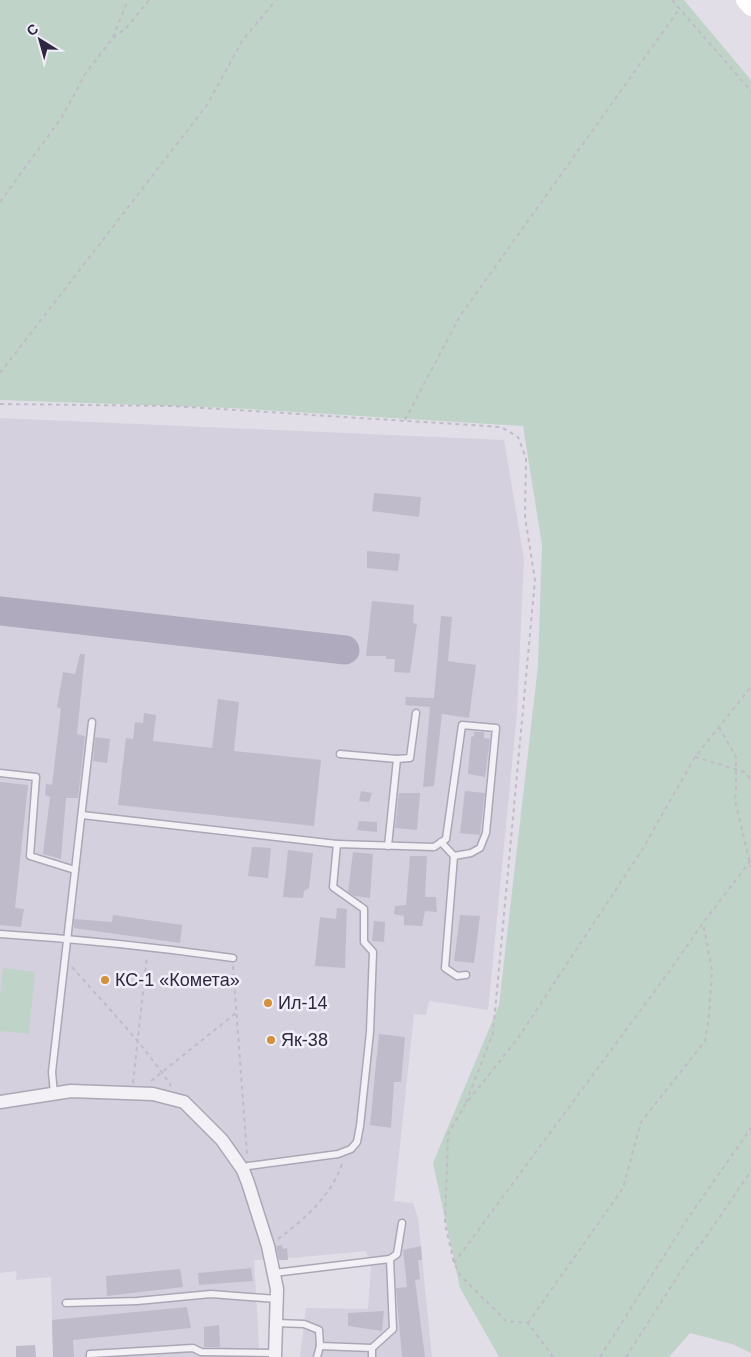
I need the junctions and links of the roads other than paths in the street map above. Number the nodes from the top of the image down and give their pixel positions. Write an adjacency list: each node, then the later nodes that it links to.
1 (745, 0): 2 (main road)
2 (751, 7)
3 (416, 713): 6 (lane)
4 (92, 722): 8 (lane)
5 (340, 754): 6 (lane)
6 (397, 759): 11 (lane)
7 (0, 773): 13 (lane)
8 (82, 814): 10 (lane); 13 (lane)
9 (441, 842): 11 (lane); 12 (lane); 12 (lane)
10 (337, 844): 11 (lane); 20 (lane)
11 (388, 846)
12 (454, 856): 17 (lane)
13 (76, 870): 15 (lane)
14 (0, 934): 15 (lane)
15 (68, 938): 16 (lane); 18 (lane)
16 (233, 958)
17 (466, 975)
18 (54, 1094): 19 (street); 20 (street)
19 (0, 1102)
20 (245, 1168): 23 (street)
21 (402, 1223): 22 (lane)
22 (390, 1259): 23 (lane); 28 (lane)
23 (274, 1273): 24 (street)
24 (277, 1299): 25 (lane); 26 (street)
25 (66, 1303)
26 (276, 1323): 27 (lane); 29 (street)
27 (320, 1346): 28 (lane); 31 (lane)
28 (372, 1348): 32 (lane)
29 (275, 1355): 30 (lane)
30 (90, 1357)
31 (317, 1357)
32 (372, 1357)

